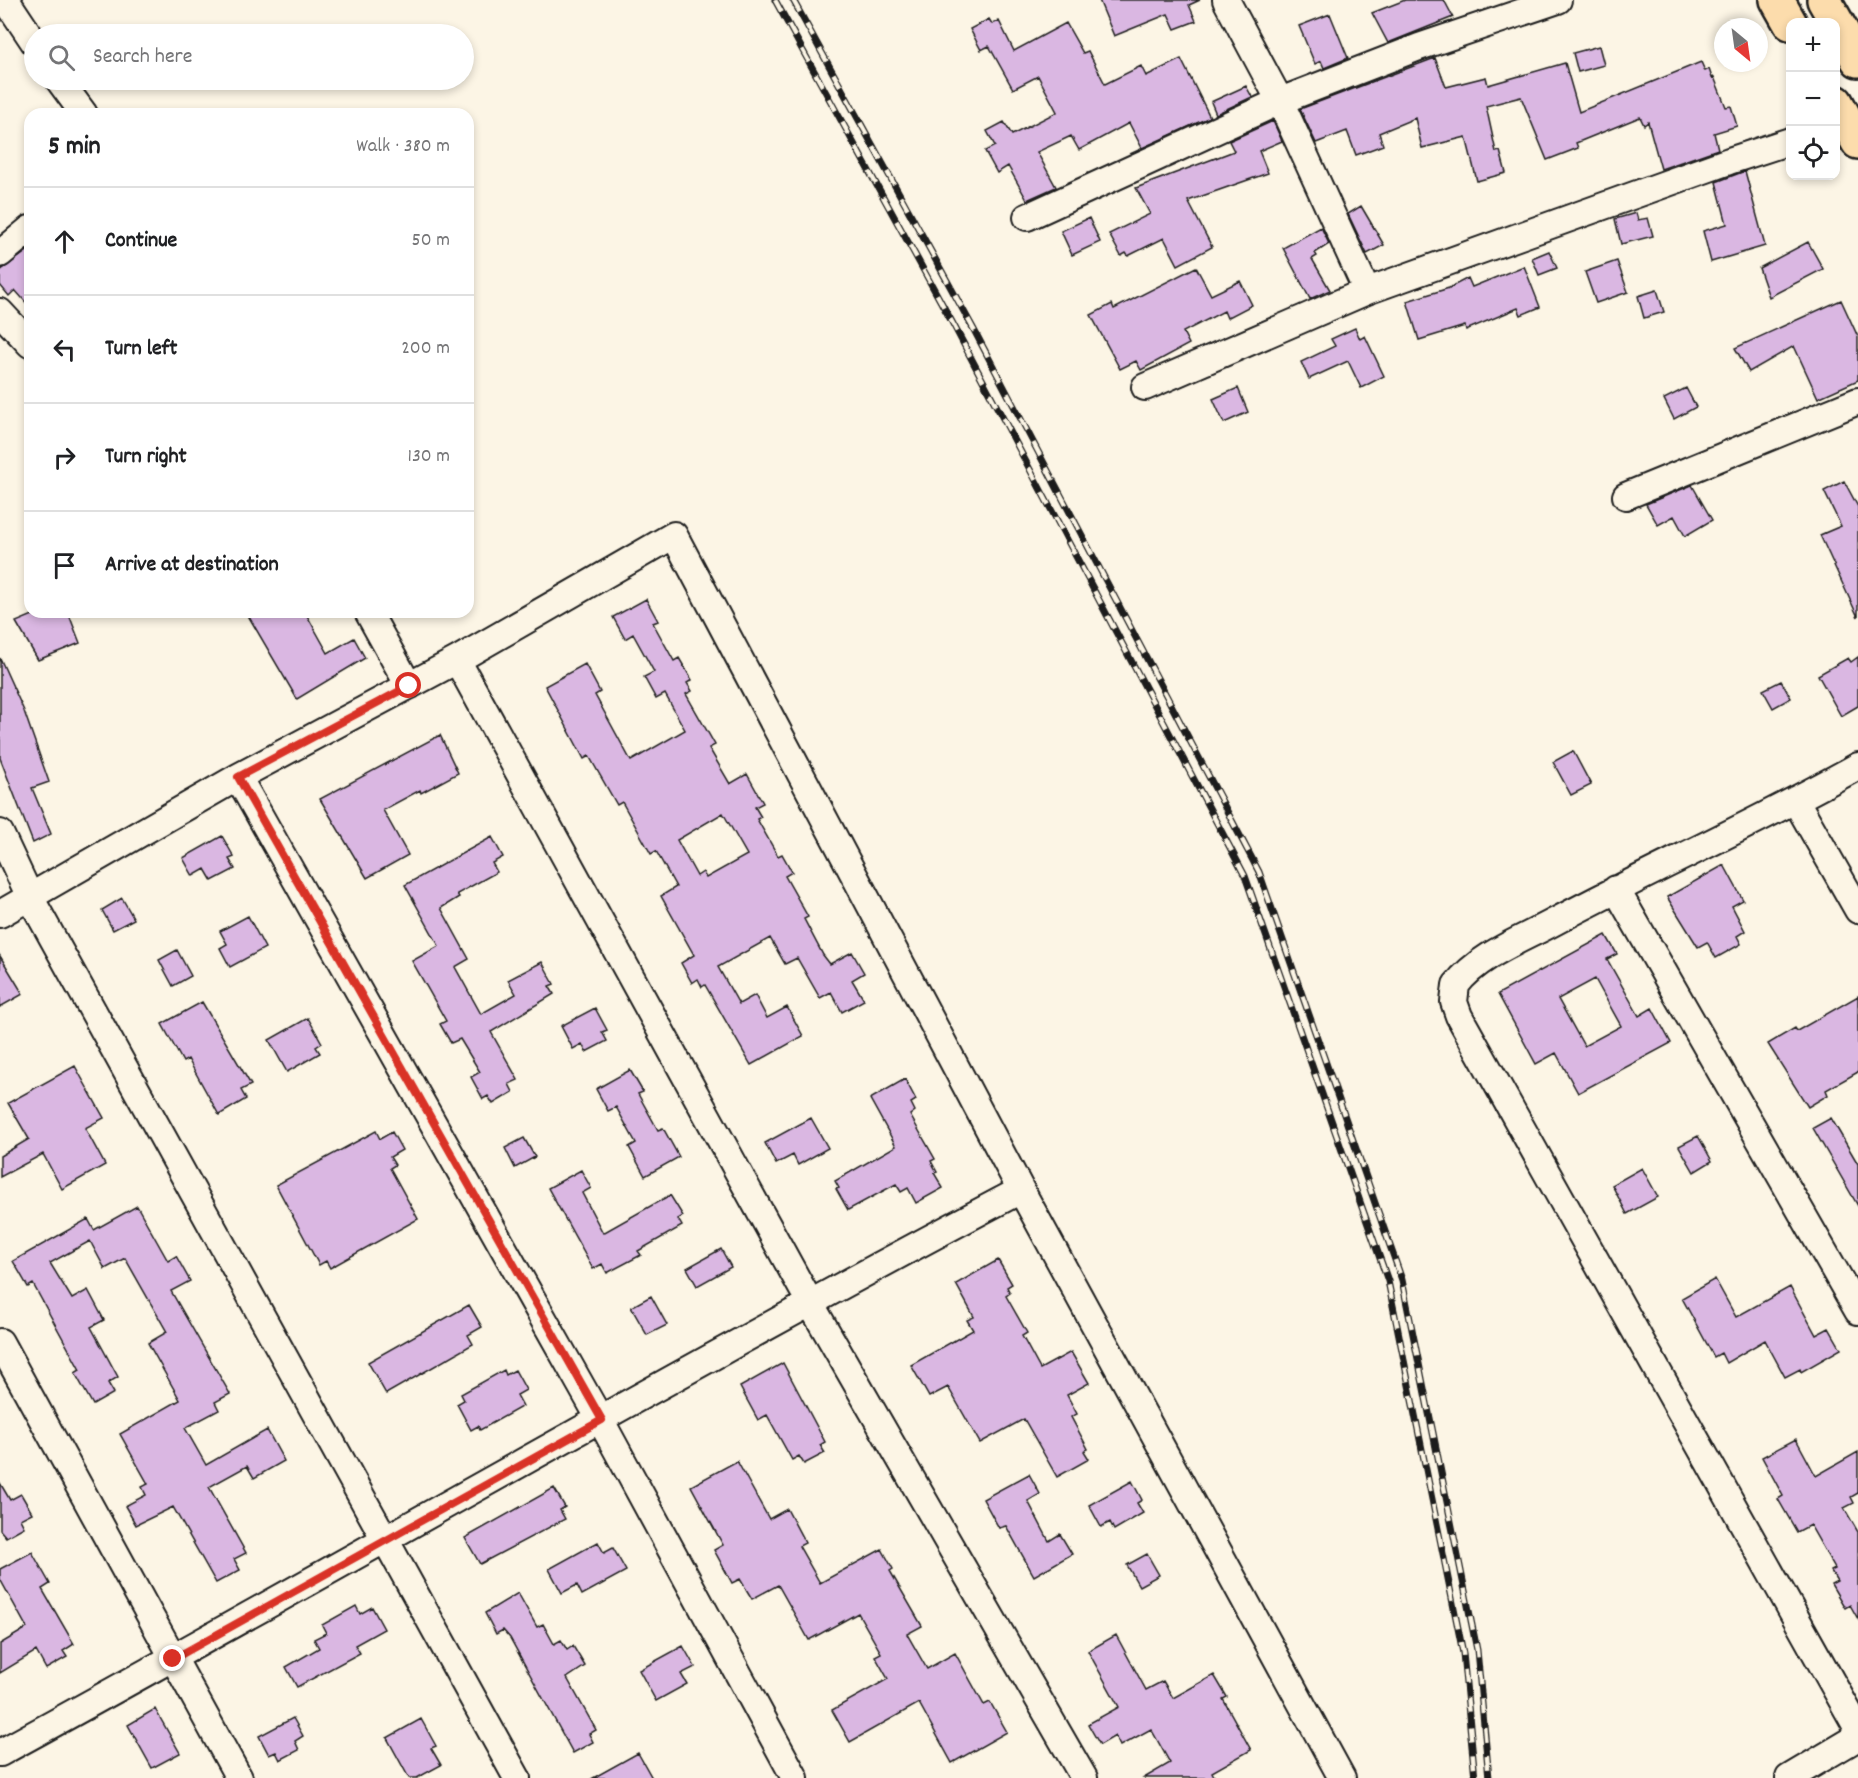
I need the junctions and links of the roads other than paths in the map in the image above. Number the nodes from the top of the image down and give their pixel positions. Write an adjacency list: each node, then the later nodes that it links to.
1 (6, 0): 7 (street)
2 (1226, 0): 10 (street)
3 (1558, 0): 10 (street)
4 (1778, 0): 6 (main road)
5 (1824, 0): 8 (main road)
6 (1788, 18)
7 (24, 27)
8 (1858, 60)
9 (66, 90): 11 (street)
10 (1280, 101): 13 (street); 16 (street)
11 (80, 108)
12 (1786, 143): 16 (street)
13 (1027, 217)
14 (24, 234): 15 (street)
15 (0, 254)
16 (1367, 291): 19 (street)
17 (0, 312): 18 (street)
18 (24, 338)
19 (1145, 387)
20 (1858, 401): 21 (street)
21 (1626, 496)
22 (371, 618): 24 (street)
23 (457, 660): 24 (street); 33 (street); 34 (street)
24 (409, 686): 26 (street)
25 (1858, 766): 27 (street)
26 (238, 777): 30 (street); 37 (street)
27 (1796, 801): 29 (street); 31 (street)
28 (0, 833): 30 (street)
29 (1616, 889): 35 (street); 40 (street)
30 (30, 897): 32 (street); 38 (street)
31 (1858, 910)
32 (0, 914)
33 (1021, 1190): 34 (street); 47 (street)
34 (809, 1301): 37 (street); 46 (street)
35 (1858, 1311)
36 (0, 1342): 39 (street)
37 (602, 1420): 38 (street); 45 (street)
38 (387, 1540): 39 (street); 44 (street)
39 (173, 1659): 42 (street); 43 (street)
40 (1858, 1729)
41 (1858, 1737): 48 (street)
42 (0, 1753)
43 (238, 1778)
44 (517, 1778)
45 (795, 1778)
46 (1084, 1778)
47 (1342, 1778)
48 (1789, 1778)

